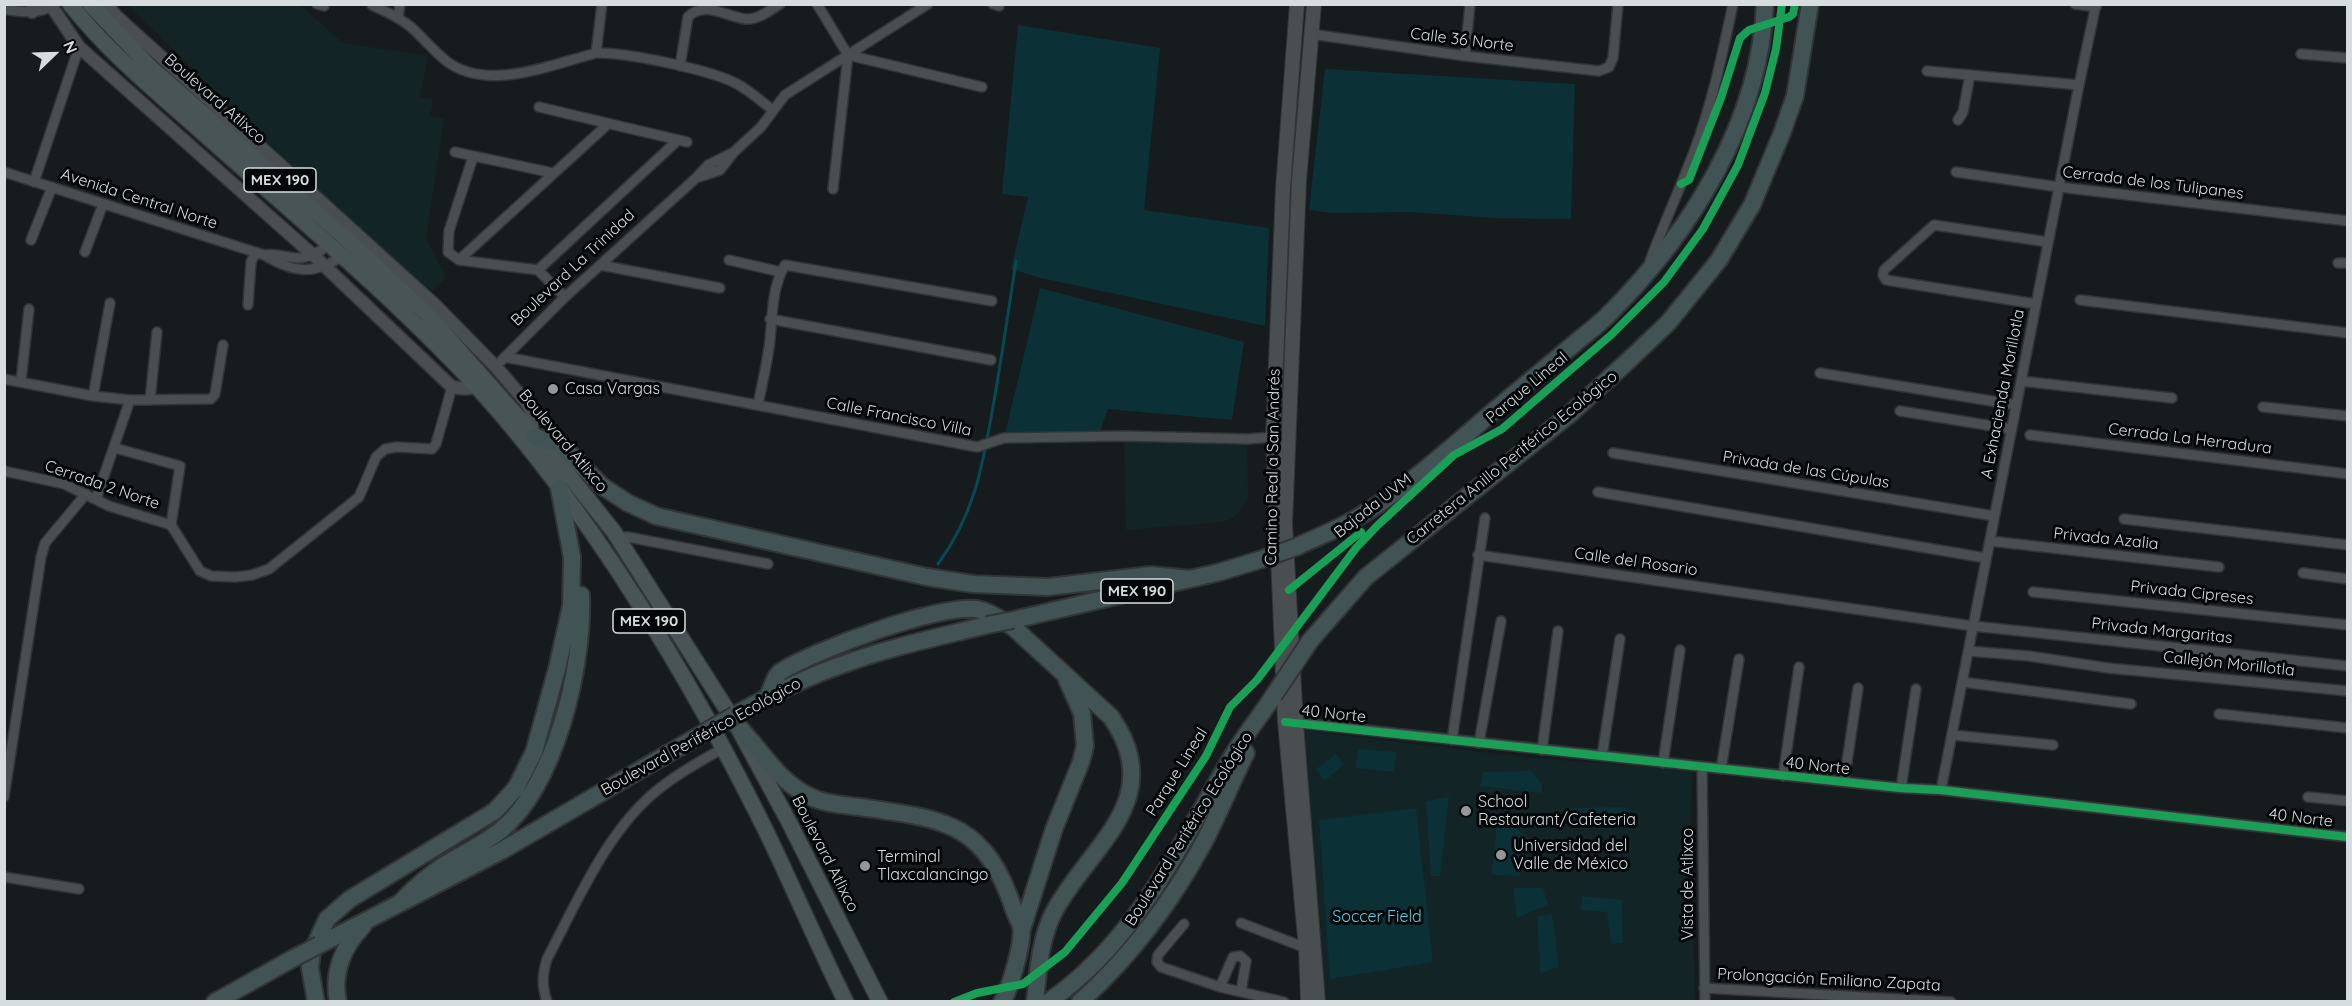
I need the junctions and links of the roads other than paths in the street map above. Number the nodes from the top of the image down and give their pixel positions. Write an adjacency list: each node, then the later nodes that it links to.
1 (70, 4): 55 (main road, MEX 190)
2 (90, 4): 51 (main road, Boulevard Atlixco / MEX 190)
3 (107, 4): 51 (street)
4 (400, 4): 23 (street)
5 (602, 4): 26 (street)
6 (780, 4): 31 (street)
7 (817, 4): 28 (street)
8 (906, 4): 22 (street)
9 (928, 4): 22 (street, Boulevard La Trinidad)
10 (1297, 4): 68 (main road, Camino Real a San Andrés)
11 (1314, 4): 24 (main road, Camino Real a San Andrés)
12 (1470, 4): 29 (street)
13 (1618, 4): 29 (street, Calle 36 Norte)
14 (1733, 4): 66 (street)
15 (1765, 4): 66 (highway)
16 (1810, 4): 131 (highway, Carretera Anillo Periférico Ecológico)
17 (2075, 4): 19 (street)
18 (372, 5): 23 (street)
19 (2096, 6): 34 (street, A Exhacienda Morillotla)
20 (43, 7): 21 (street); 25 (street)
21 (4, 9)
22 (912, 14): 28 (street, Boulevard La Trinidad)
23 (398, 18): 26 (street)
24 (1311, 34): 29 (street, Calle 36 Norte); 67 (main road, Camino Real a San Andrés)
25 (79, 46): 45 (street); 58 (street)
26 (596, 53): 31 (street)
27 (2301, 54): 30 (street)
28 (849, 55): 35 (street); 37 (street, Boulevard La Trinidad); 48 (street)
29 (1465, 56)
30 (2348, 58)
31 (680, 66): 37 (street)
32 (1927, 71): 33 (street)
33 (1970, 75): 34 (street); 38 (street)
34 (2079, 85): 47 (street, A Exhacienda Morillotla)
35 (982, 87)
36 (539, 107): 39 (street)
37 (773, 110): 62 (street, Boulevard La Trinidad)
38 (1958, 120)
39 (608, 124): 44 (street); 65 (street)
40 (455, 152): 41 (street)
41 (473, 157): 44 (street); 60 (street)
42 (4, 172): 45 (street, Avenida Central Norte)
43 (1956, 172): 47 (street, Cerrada de los Tulipanes)
44 (553, 173): 60 (street)
45 (34, 182): 46 (street, Avenida Central Norte)
46 (52, 187): 49 (street, Avenida Central Norte); 52 (street)
47 (2059, 187): 50 (street, Cerrada de los Tulipanes); 53 (street, A Exhacienda Morillotla)
48 (833, 189)
49 (103, 204): 56 (street); 57 (street, Avenida Central Norte)
50 (2348, 221)
51 (347, 232): 54 (main road, Boulevard Atlixco / MEX 190); 55 (street)
52 (31, 240)
53 (2048, 242): 74 (street, A Exhacienda Morillotla); 74 (street)
54 (359, 243): 59 (street); 84 (main road, Boulevard Atlixco / MEX 190)
55 (329, 245): 58 (street); 59 (main road, MEX 190)
56 (85, 252)
57 (260, 254): 58 (street, Avenida Central Norte); 63 (street, Avenida Central Norte); 75 (street)
58 (313, 255): 63 (street)
59 (341, 257): 63 (street); 84 (main road, MEX 190)
60 (459, 260): 65 (street)
61 (729, 260): 64 (street)
62 (600, 265): 69 (street); 70 (street, Boulevard La Trinidad)
63 (326, 267): 88 (street)
64 (783, 269): 72 (street); 77 (street)
65 (538, 270): 70 (street)
66 (1645, 275): 123 (highway, Boulevard Periférico Ecológico / MEX 190, bridge)
67 (1295, 281): 68 (main road); 98 (main road, Camino Real a San Andrés)
68 (1278, 284): 102 (main road, Camino Real a San Andrés)
69 (720, 288)
70 (565, 297): 81 (street, Boulevard La Trinidad)
71 (2080, 300): 79 (street)
72 (992, 301)
73 (110, 303): 89 (street)
74 (2036, 304): 87 (street, A Exhacienda Morillotla)
75 (248, 305)
76 (30, 309): 86 (street)
77 (770, 319): 82 (street); 93 (street)
78 (157, 332): 92 (street)
79 (2348, 333)
80 (223, 345): 92 (street)
81 (505, 357): 84 (street, Boulevard La Trinidad); 93 (street, Calle Francisco Villa)
82 (991, 360)
83 (1820, 374): 94 (street)
84 (486, 378): 88 (street); 100 (main road, Boulevard Atlixco / MEX 190); 107 (main road, Boulevard Atlixco / MEX 190)
85 (4, 379): 86 (street)
86 (21, 381): 89 (street)
87 (2021, 381): 90 (street); 94 (street, A Exhacienda Morillotla)
88 (452, 387): 114 (street, Cerrada 2 Norte)
89 (93, 396): 91 (street)
90 (2172, 398)
91 (130, 400): 92 (street); 103 (street)
92 (150, 400)
93 (758, 404): 102 (street, Calle Francisco Villa)
94 (2016, 405): 99 (street, A Exhacienda Morillotla)
95 (2263, 407): 97 (street)
96 (1900, 411): 99 (street)
97 (2348, 416)
98 (1289, 428): 102 (street, Calle Francisco Villa); 146 (main road, Camino Real a San Andrés)
99 (2012, 429): 111 (street, A Exhacienda Morillotla)
100 (534, 435): 115 (main road, Boulevard Atlixco / MEX 190); 123 (highway)
101 (2030, 435): 106 (street, Cerrada La Herradura)
102 (1273, 437): 146 (main road, Camino Real a San Andrés)
103 (115, 448): 110 (street); 114 (street)
104 (1613, 453): 111 (street, Privada de las Cúpulas)
105 (4, 471): 109 (street, Cerrada 2 Norte)
106 (2348, 474)
107 (561, 491): 153 (main road, Boulevard Atlixco / MEX 190); 171 (highway); 183 (highway)
108 (1598, 492): 119 (street)
109 (86, 494): 110 (street, Cerrada 2 Norte); 163 (street)
110 (96, 499): 114 (street, Cerrada 2 Norte)
111 (1994, 516): 116 (street, A Exhacienda Morillotla)
112 (1485, 518): 118 (street)
113 (2124, 519): 117 (street)
114 (171, 525)
115 (617, 537): 120 (street); 147 (main road, Boulevard Atlixco / MEX 190)
116 (1990, 541): 119 (street, A Exhacienda Morillotla); 121 (street, Privada Azalia)
117 (2348, 545)
118 (1478, 555): 128 (street, Calle del Rosario); 150 (street)
119 (1986, 558): 128 (street, A Exhacienda Morillotla)
120 (768, 564)
121 (2219, 567)
122 (2303, 573): 124 (street)
123 (1190, 579): 142 (highway, Boulevard Periférico Ecológico / MEX 190, bridge)
124 (2348, 579)
125 (2033, 592): 127 (street, Privada Cipreses)
126 (1501, 621): 151 (street)
127 (2348, 625)
128 (1973, 626): 133 (street, A Exhacienda Morillotla); 135 (street, Privada Margaritas)
129 (1558, 631): 154 (street)
130 (1620, 639): 155 (street)
131 (1310, 641): 143 (highway, Boulevard Periférico Ecológico, bridge)
132 (1680, 650): 156 (street)
133 (1968, 651): 138 (street, A Exhacienda Morillotla); 141 (street, Callejón Morillotla)
134 (1739, 659): 158 (street)
135 (2348, 666)
136 (1799, 667): 159 (street)
137 (1065, 676): 142 (highway); 175 (highway); 189 (highway)
138 (1962, 682): 144 (street); 149 (street, A Exhacienda Morillotla)
139 (1858, 688): 160 (street)
140 (1916, 689): 161 (street)
141 (2348, 691)
142 (768, 696): 171 (highway, Boulevard Periférico Ecológico, bridge)
143 (1270, 702): 180 (highway, Boulevard Periférico Ecológico); 190 (highway)
144 (2131, 704)
145 (2220, 714): 148 (street)
146 (1290, 722): 150 (street, 40 Norte); 176 (main road, Camino Real a San Andrés); 193 (main road, Camino Real a San Andrés)
147 (736, 724): 166 (main road, Boulevard Atlixco / MEX 190); 175 (highway)
148 (2348, 728)
149 (1952, 735): 152 (street); 162 (street, A Exhacienda Morillotla)
150 (1452, 740): 151 (street, 40 Norte)
151 (1479, 743): 154 (street, 40 Norte)
152 (2053, 745)
153 (722, 748): 167 (main road, Boulevard Atlixco / MEX 190); 185 (street)
154 (1542, 750): 155 (street, 40 Norte)
155 (1602, 756): 156 (street, 40 Norte)
156 (1663, 763): 157 (street, 40 Norte)
157 (1702, 767): 158 (street, 40 Norte); 178 (street, Vista de Atlixco)
158 (1721, 769): 159 (street, 40 Norte)
159 (1783, 776): 160 (street, 40 Norte)
160 (1844, 782): 161 (street, 40 Norte)
161 (1900, 788): 162 (street, 40 Norte)
162 (1941, 790): 168 (street, 40 Norte)
163 (4, 797)
164 (2308, 797): 165 (street)
165 (2348, 801)
166 (789, 822): 167 (main road); 187 (main road, Boulevard Atlixco / MEX 190)
167 (766, 832): 186 (main road, Boulevard Atlixco / MEX 190)
168 (2348, 837)
169 (4, 877): 170 (street)
170 (79, 889)
171 (400, 903): 172 (highway, Boulevard Periférico Ecológico)
172 (374, 916): 182 (highway, Boulevard Periférico Ecológico, bridge); 184 (highway)
173 (1241, 923): 176 (street)
174 (1184, 924): 177 (street)
175 (1022, 929): 188 (highway)
176 (1306, 948): 192 (main road, Camino Real a San Andrés)
177 (1220, 987): 179 (street); 179 (street)
178 (1704, 988): 181 (street, Prolongación Emiliano Zapata); 194 (street, Vista de Atlixco)
179 (1241, 992): 191 (street)
180 (1052, 999)
181 (1935, 1001): 195 (street, Prolongación Emiliano Zapata)
182 (215, 1002)
183 (316, 1002)
184 (338, 1002)
185 (547, 1002)
186 (846, 1002)
187 (880, 1002)
188 (1002, 1002)
189 (1035, 1002)
190 (1080, 1002)
191 (1284, 1002)
192 (1308, 1002)
193 (1318, 1002)
194 (1705, 1002)
195 (1952, 1002)

